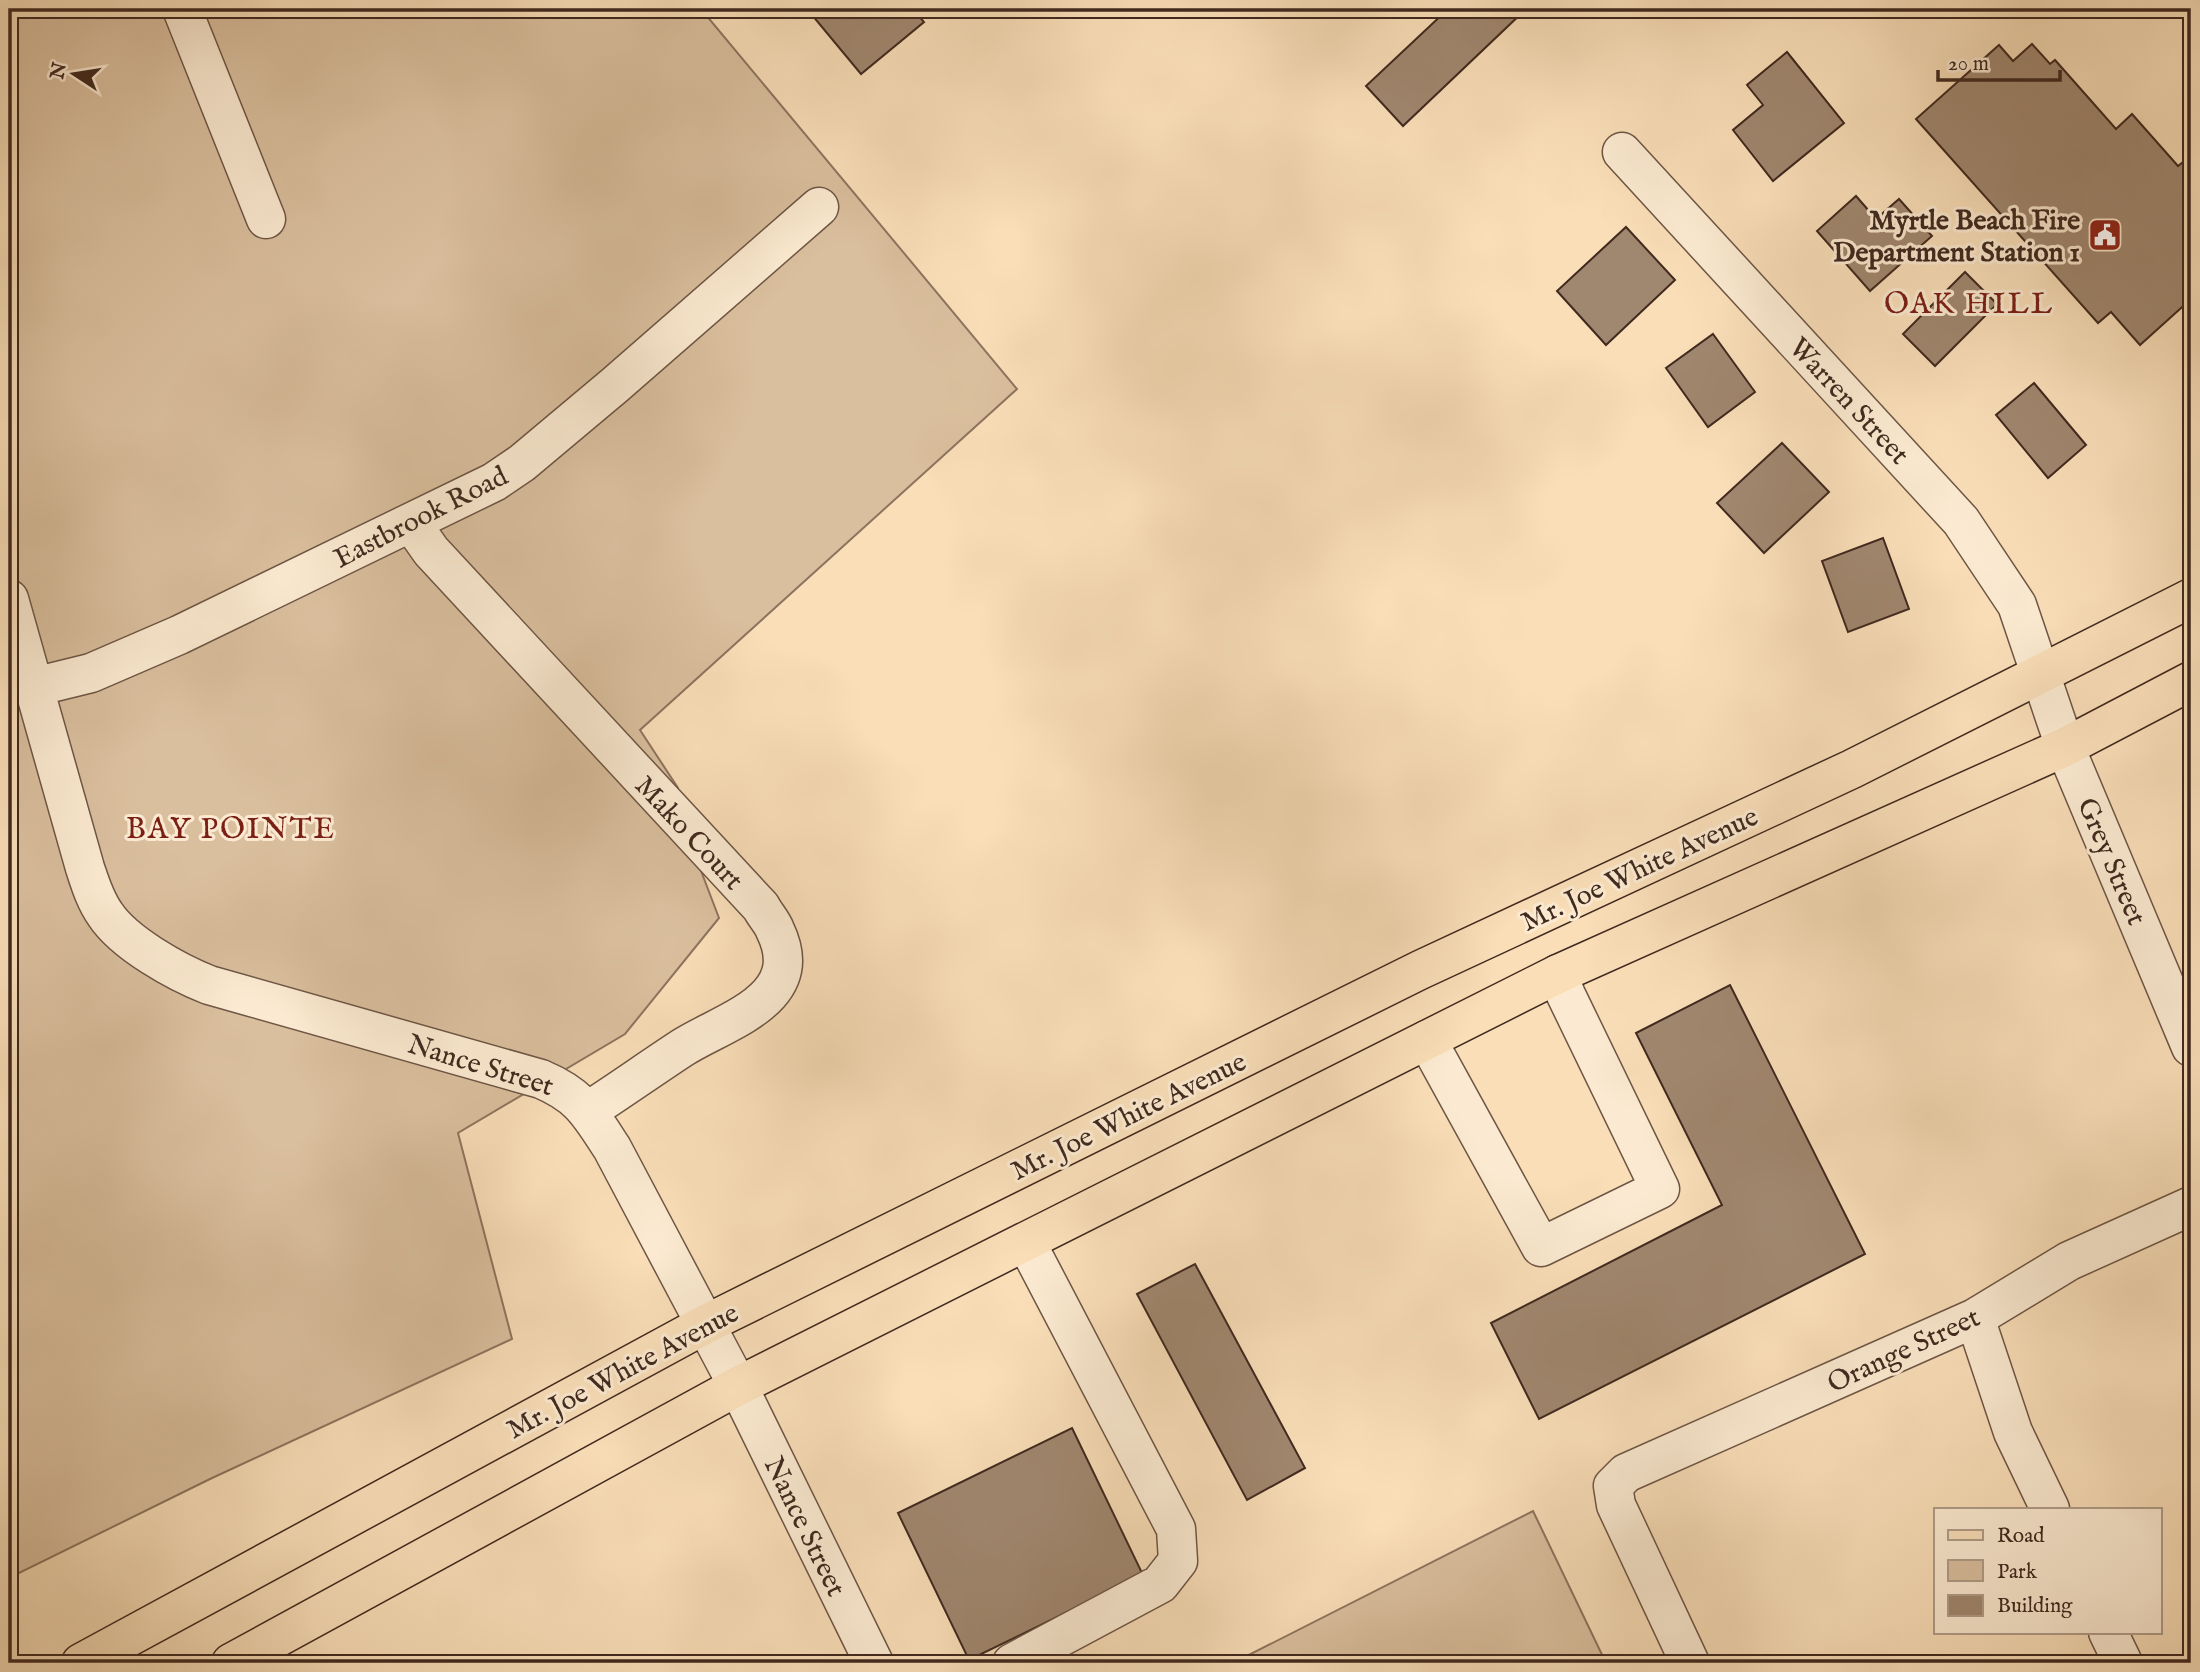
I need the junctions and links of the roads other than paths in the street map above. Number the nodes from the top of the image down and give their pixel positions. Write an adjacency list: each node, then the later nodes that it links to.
1 (182, 9): 4 (street)
2 (1622, 152): 8 (street, Warren Street)
3 (819, 207): 5 (street, Eastbrook Road)
4 (266, 219)
5 (412, 524): 10 (street, Eastbrook Road); 15 (street, Mako Court)
6 (2191, 598): 8 (main road, Mr. Joe White Avenue)
7 (9, 599): 10 (street, Nance Street)
8 (2040, 673): 11 (street, Grey Street); 19 (main road, Mr. Joe White Avenue)
9 (2191, 681): 11 (main road)
10 (34, 687): 15 (street, Nance Street)
11 (2065, 747): 12 (main road); 14 (street, Grey Street)
12 (1558, 974): 13 (main road); 13 (street)
13 (1427, 1040): 17 (main road)
14 (2191, 1047)
15 (587, 1111): 19 (street, Nance Street)
16 (2191, 1206): 18 (street, Orange Street)
17 (1026, 1242): 20 (main road); 26 (street)
18 (1975, 1318): 21 (street); 27 (street, Orange Street)
19 (704, 1325): 20 (street, Nance Street); 23 (main road, Mr. Joe White Avenue)
20 (738, 1386): 24 (main road); 25 (street, Nance Street)
21 (2050, 1508)
22 (2109, 1634): 28 (street)
23 (81, 1663)
24 (231, 1663)
25 (874, 1663)
26 (1012, 1663)
27 (1690, 1663)
28 (2123, 1663)

